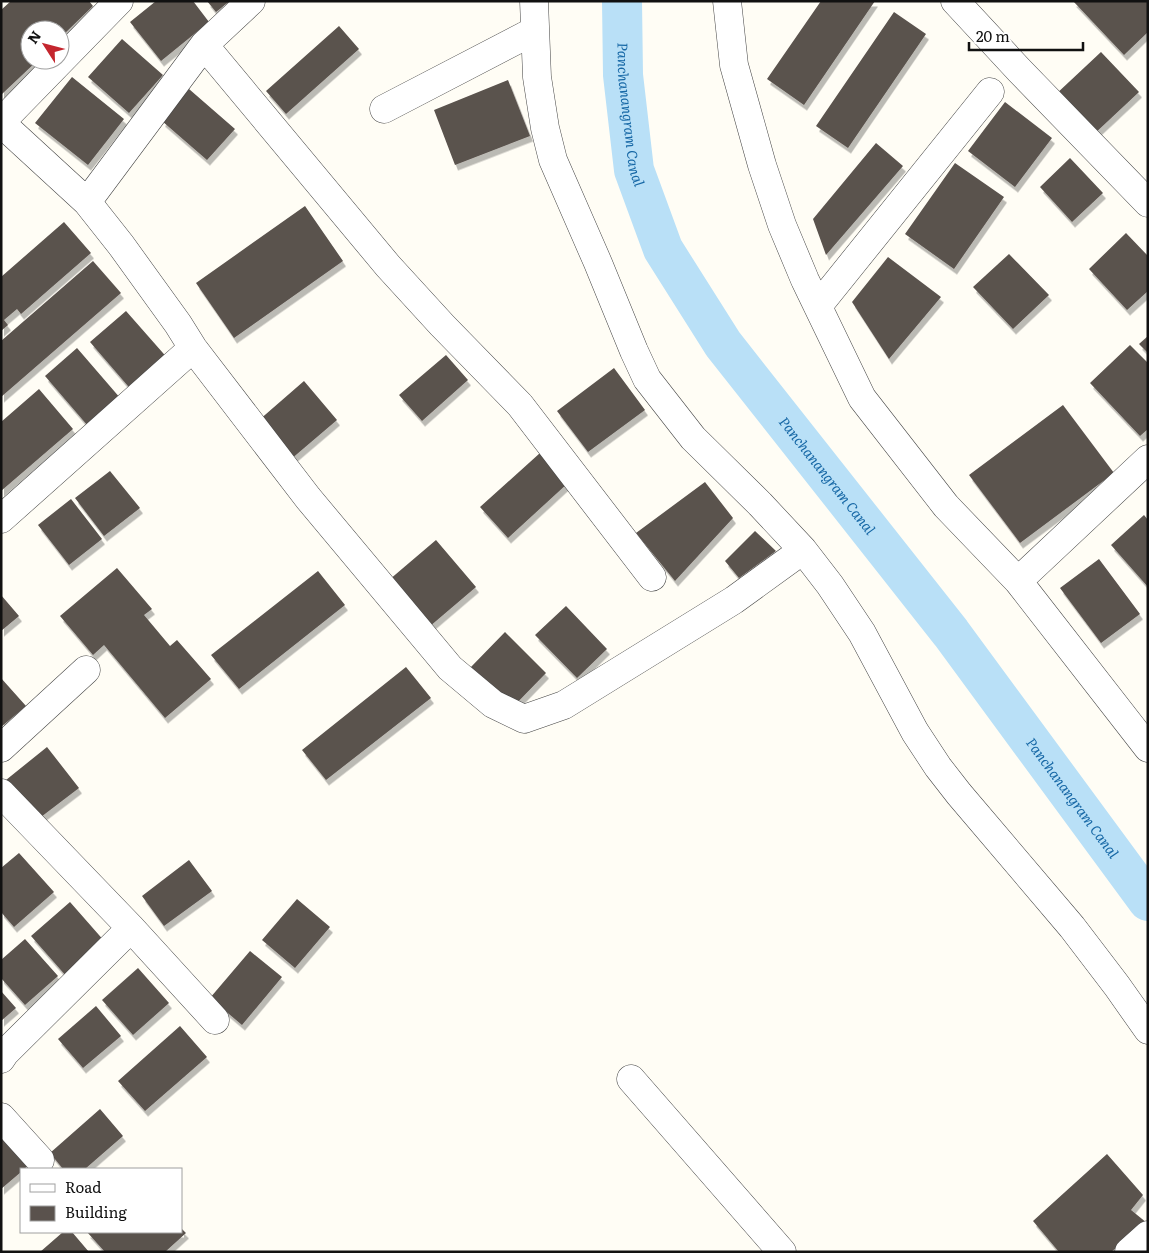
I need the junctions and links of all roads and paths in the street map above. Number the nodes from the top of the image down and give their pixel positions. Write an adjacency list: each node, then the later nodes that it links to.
1 (119, 1): 10 (street)
2 (251, 1): 7 (street)
3 (534, 1): 6 (street)
4 (727, 1): 13 (street)
5 (955, 1): 12 (street)
6 (534, 31): 9 (street); 17 (street)
7 (204, 45): 11 (street); 18 (street)
8 (990, 92): 13 (street)
9 (384, 109)
10 (1, 123): 11 (street)
11 (86, 202): 14 (street)
12 (1148, 203)
13 (818, 306): 19 (street)
14 (193, 348): 16 (street); 17 (street)
15 (1148, 459): 19 (street)
16 (1, 519)
17 (804, 550): 26 (street)
18 (652, 577)
19 (1018, 581): 22 (street)
20 (86, 670): 21 (street)
21 (1, 748)
22 (1148, 748)
23 (1, 793): 24 (street)
24 (130, 928): 25 (street); 27 (street)
25 (215, 1020)
26 (1148, 1030)
27 (1, 1059)
28 (631, 1079): 32 (street)
29 (1, 1118): 30 (street)
30 (40, 1160)
31 (1148, 1236): 33 (street)
32 (782, 1252)
33 (1129, 1252)

